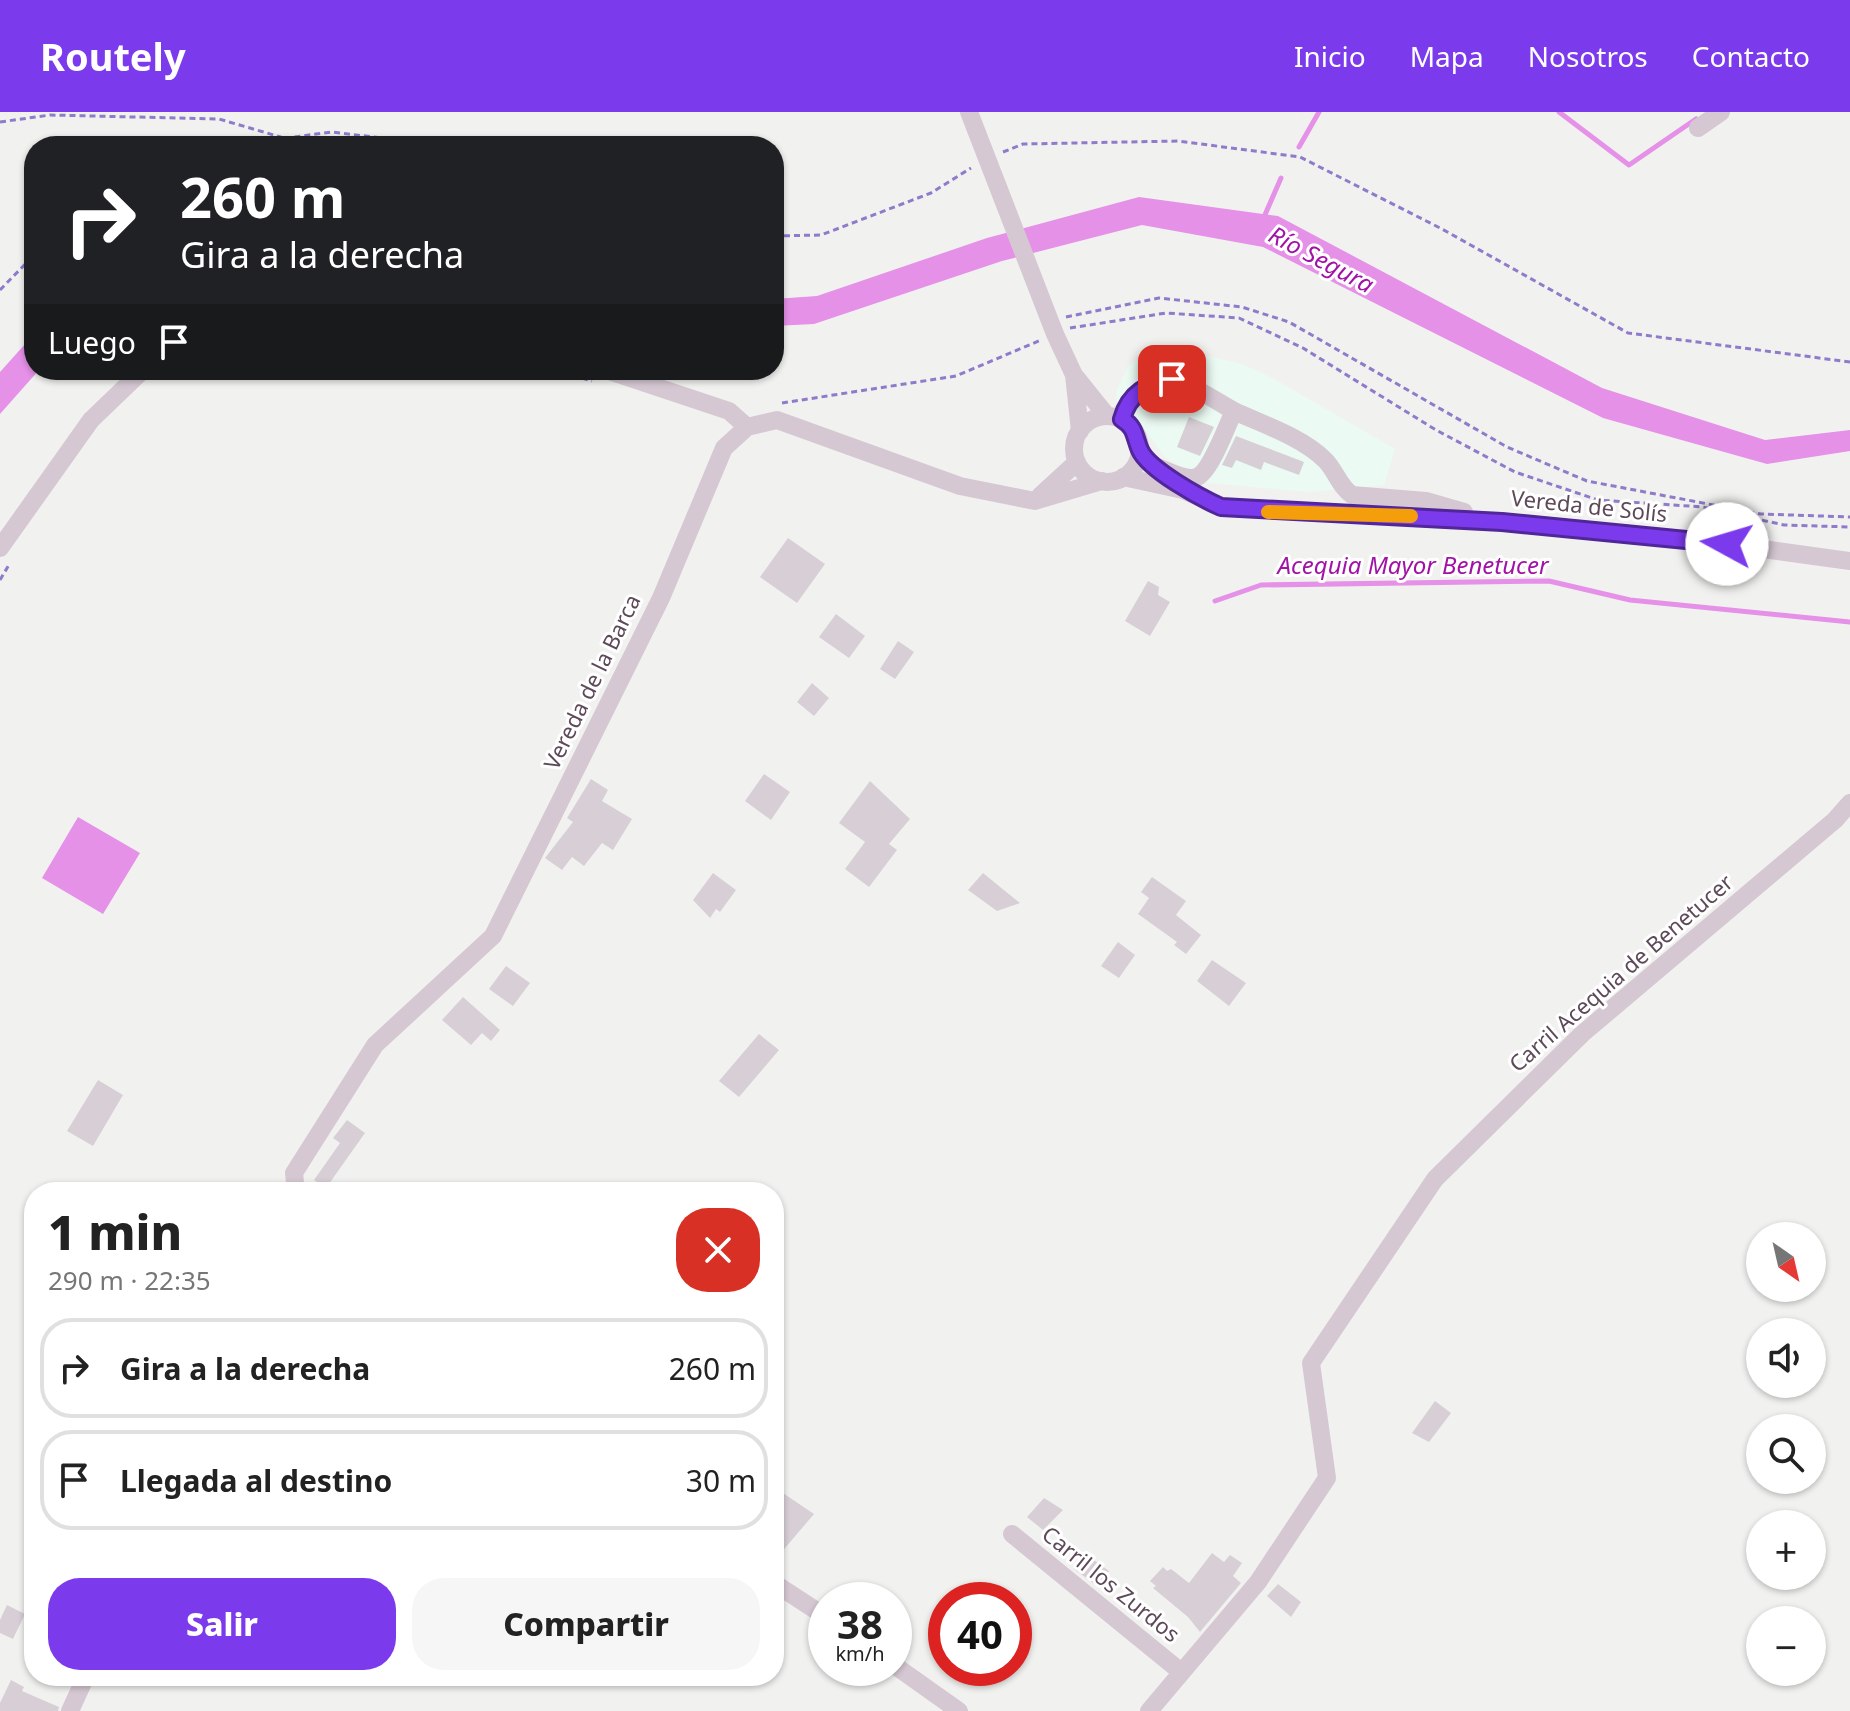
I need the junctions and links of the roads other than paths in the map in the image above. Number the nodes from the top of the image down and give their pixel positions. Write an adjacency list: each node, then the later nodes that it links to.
1 (969, 112): 4 (street)
2 (1721, 112): 3 (street)
3 (1698, 128)
4 (1074, 375): 8 (street); 10 (street)
5 (133, 380): 19 (street)
6 (636, 380): 9 (street)
7 (1234, 411): 8 (street); 13 (street); 18 (street)
8 (1114, 417): 10 (street); 11 (street)
9 (747, 427): 17 (street); 22 (street, Vereda de la Barca)
10 (1080, 431): 12 (street)
11 (1140, 451): 13 (street, Vereda de Solís); 14 (street)
12 (1077, 462): 15 (street); 17 (street)
13 (1160, 468): 16 (street, Vereda de Solís)
14 (1123, 477): 15 (street); 16 (street, Vereda de Solís)
15 (1102, 481): 17 (street)
16 (1183, 490): 18 (street, Vereda de Solís)
17 (1035, 501)
18 (1502, 522): 20 (street, Vereda de Solís)
19 (0, 548)
20 (1850, 561)
21 (1850, 803): 26 (street, Carril Acequia de Benetucer)
22 (295, 1182)
23 (1012, 1534): 26 (street, Carril los Zurdos)
24 (784, 1588): 25 (street)
25 (808, 1605)
26 (1180, 1671): 31 (street, Carril Acequia de Benetucer)
27 (912, 1678): 30 (street)
28 (81, 1686): 29 (street)
29 (70, 1711)
30 (959, 1711)
31 (1149, 1711)

